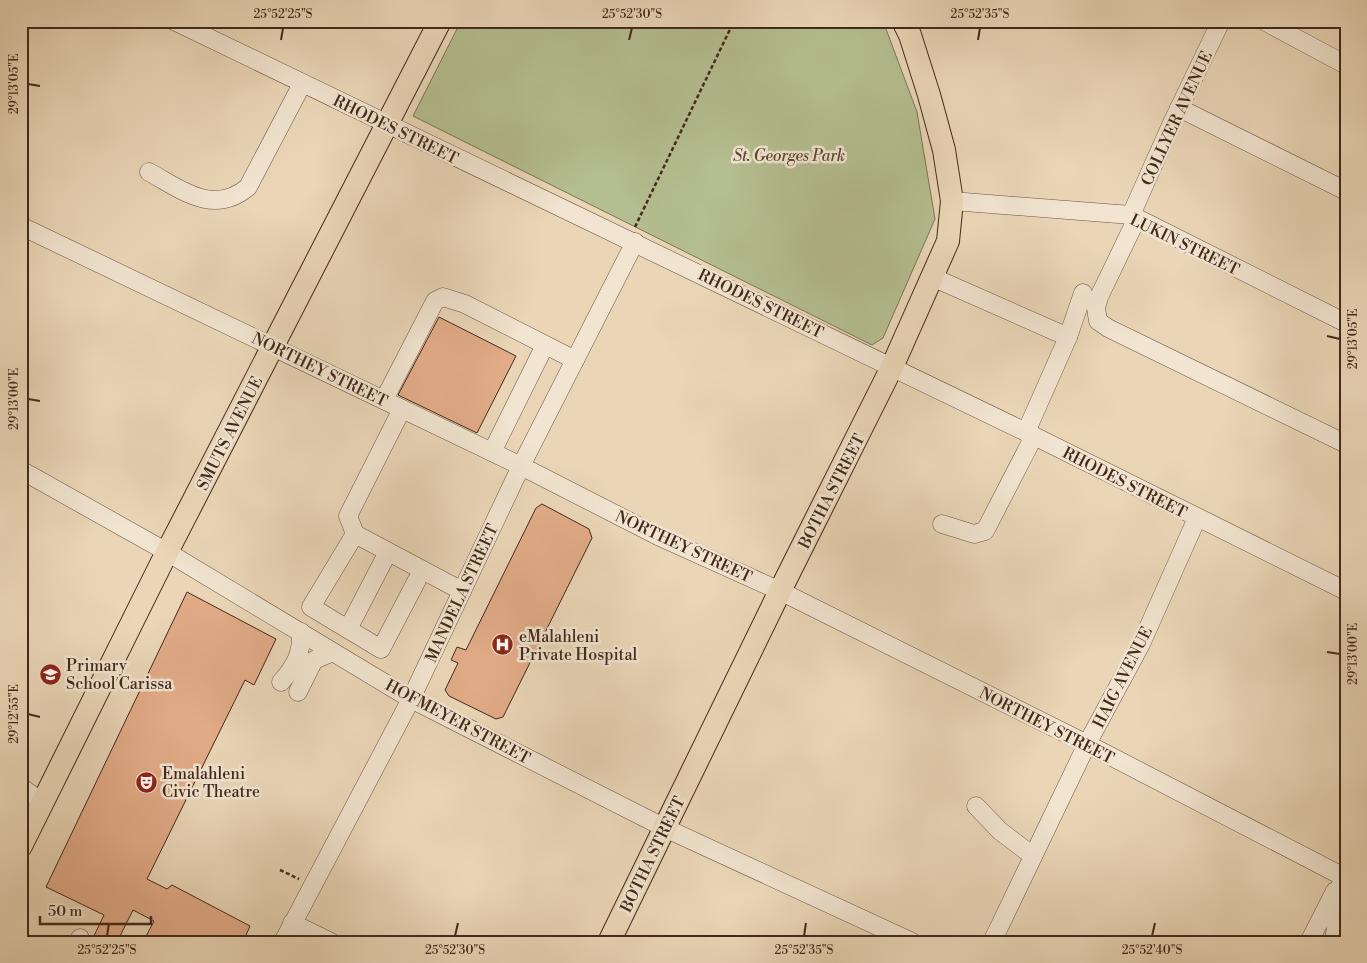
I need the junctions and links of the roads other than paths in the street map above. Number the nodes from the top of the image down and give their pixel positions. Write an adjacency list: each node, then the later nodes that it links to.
1 (174, 21): 7 (street, RHODES STREET)
2 (440, 21): 9 (main road, SMUTS AVENUE)
3 (904, 21): 12 (main road, BOTHA STREET)
4 (1221, 21): 8 (street, COLLYER AVENUE)
5 (1264, 21): 6 (street)
6 (1346, 65)
7 (302, 84): 9 (street, RHODES STREET); 10 (street)
8 (1179, 108): 11 (street); 13 (street, COLLYER AVENUE)
9 (387, 125): 15 (street, RHODES STREET); 21 (main road, SMUTS AVENUE)
10 (149, 172)
11 (1346, 191)
12 (952, 201): 13 (street, LUKIN STREET); 16 (main road, BOTHA STREET)
13 (1134, 217): 18 (street, LUKIN STREET); 27 (street, COLLYER AVENUE)
14 (21, 226): 21 (street, NORTHEY STREET)
15 (632, 241): 22 (street, MANDELA STREET); 23 (street, RHODES STREET)
16 (932, 277): 19 (street); 23 (main road, BOTHA STREET)
17 (1083, 294): 19 (street)
18 (1346, 323)
19 (1068, 337): 26 (street)
20 (545, 345): 22 (street); 24 (street); 28 (street)
21 (274, 346): 24 (street, NORTHEY STREET); 34 (main road, SMUTS AVENUE)
22 (575, 360): 29 (street, MANDELA STREET)
23 (892, 367): 26 (street, RHODES STREET); 37 (main road, BOTHA STREET)
24 (384, 400): 25 (street, NORTHEY STREET)
25 (402, 409): 28 (street, NORTHEY STREET); 33 (street)
26 (1030, 434): 31 (street, RHODES STREET); 32 (street)
27 (1346, 444)
28 (492, 452): 29 (street, NORTHEY STREET)
29 (522, 466): 37 (street, NORTHEY STREET); 38 (street, MANDELA STREET)
30 (21, 470): 34 (street, HOFMEYER STREET)
31 (1197, 518): 39 (street, RHODES STREET); 46 (street, HAIG AVENUE)
32 (942, 524)
33 (355, 534): 35 (street); 40 (street)
34 (167, 552): 41 (street, HOFMEYER STREET); 48 (main road, SMUTS AVENUE)
35 (388, 552): 38 (street); 40 (street)
36 (417, 580): 40 (street)
37 (780, 590): 46 (street, NORTHEY STREET); 50 (main road, BOTHA STREET)
38 (462, 591): 45 (street, MANDELA STREET)
39 (1346, 591)
40 (348, 629)
41 (301, 632): 42 (street, HOFMEYER STREET); 43 (street)
42 (333, 652): 44 (street); 45 (street, HOFMEYER STREET)
43 (281, 682)
44 (298, 692)
45 (411, 699): 50 (street, HOFMEYER STREET); 54 (street, MANDELA STREET)
46 (1087, 744): 52 (street, HAIG AVENUE); 53 (street, NORTHEY STREET)
47 (21, 787): 48 (street)
48 (43, 803): 51 (main road, SMUTS AVENUE)
49 (976, 806): 52 (street)
50 (665, 828): 57 (main road, BOTHA STREET); 58 (street, HOFMEYER STREET)
51 (21, 846)
52 (1033, 856): 59 (street, HAIG AVENUE)
53 (1345, 871): 60 (street); 61 (street)
54 (292, 923): 55 (street, MANDELA STREET); 56 (street)
55 (283, 942)
56 (330, 942)
57 (609, 942)
58 (912, 942)
59 (992, 942)
60 (1309, 942)
61 (1334, 942)

